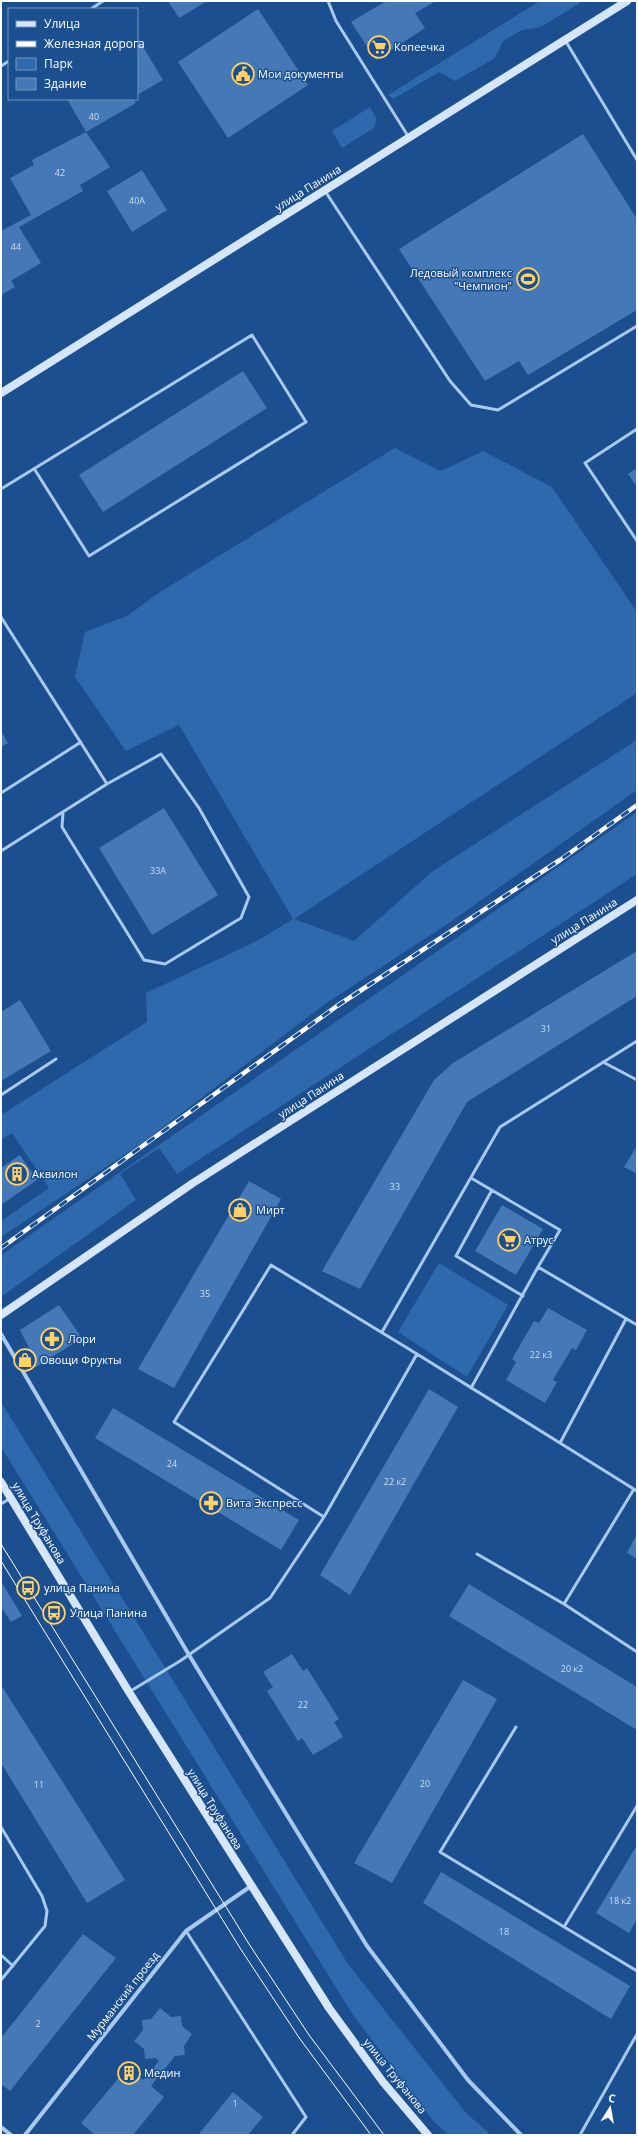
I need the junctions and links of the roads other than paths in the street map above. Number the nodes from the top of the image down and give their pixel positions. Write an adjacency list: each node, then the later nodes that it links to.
1 (103, 1): 4 (lane)
2 (328, 1): 6 (lane)
3 (627, 1): 5 (street, улица Панина)
4 (92, 8)
5 (565, 40): 6 (street, улица Панина); 7 (lane)
6 (409, 138): 8 (street, улица Панина)
7 (637, 160)
8 (325, 190): 9 (lane); 10 (street, улица Панина)
9 (637, 326)
10 (1, 393)
11 (637, 429): 14 (lane)
12 (36, 470): 12 (lane); 13 (lane)
13 (1, 489)
14 (637, 541)
15 (1, 617): 16 (lane)
16 (81, 742): 17 (lane); 18 (lane)
17 (107, 784): 19 (lane); 19 (lane)
18 (1, 792)
19 (63, 813): 20 (lane)
20 (1, 851)
21 (637, 900): 31 (street, улица Панина)
22 (637, 1041): 24 (lane)
23 (56, 1059): 26 (lane)
24 (603, 1062): 25 (lane); 27 (lane)
25 (637, 1080)
26 (1, 1095)
27 (471, 1178): 28 (lane); 34 (lane)
28 (492, 1190): 29 (lane); 30 (lane)
29 (538, 1267): 30 (lane); 32 (lane)
30 (523, 1296): 37 (lane)
31 (1, 1315)
32 (626, 1319): 33 (lane); 38 (lane)
33 (637, 1325)
34 (382, 1332): 36 (lane); 43 (lane)
35 (1, 1334): 47 (street)
36 (417, 1354): 37 (lane); 43 (lane)
37 (471, 1388): 38 (lane)
38 (560, 1444): 40 (lane)
39 (1, 1482): 41 (street, улица Труфанова)
40 (635, 1490): 45 (lane)
41 (11, 1498): 42 (lane); 48 (street, улица Труфанова)
42 (1, 1504)
43 (324, 1517): 47 (lane)
44 (477, 1554): 45 (lane)
45 (564, 1604): 46 (lane)
46 (637, 1652)
47 (189, 1655): 48 (lane); 65 (street)
48 (129, 1692): 52 (street, улица Труфанова)
49 (516, 1727): 53 (lane)
50 (637, 1806): 53 (lane)
51 (1, 1827): 56 (lane)
52 (251, 1886): 54 (street, Мурманский проезд); 64 (street, улица Труфанова)
53 (564, 1927): 57 (lane)
54 (186, 1931): 62 (street, Мурманский проезд); 63 (lane)
55 (1, 1955): 56 (lane)
56 (13, 1966): 58 (lane)
57 (637, 1971)
58 (1, 1980)
59 (637, 2034): 66 (lane)
60 (1, 2127): 61 (street)
61 (11, 2135)
62 (25, 2135)
63 (292, 2135)
64 (428, 2135)
65 (521, 2135)
66 (580, 2135)

